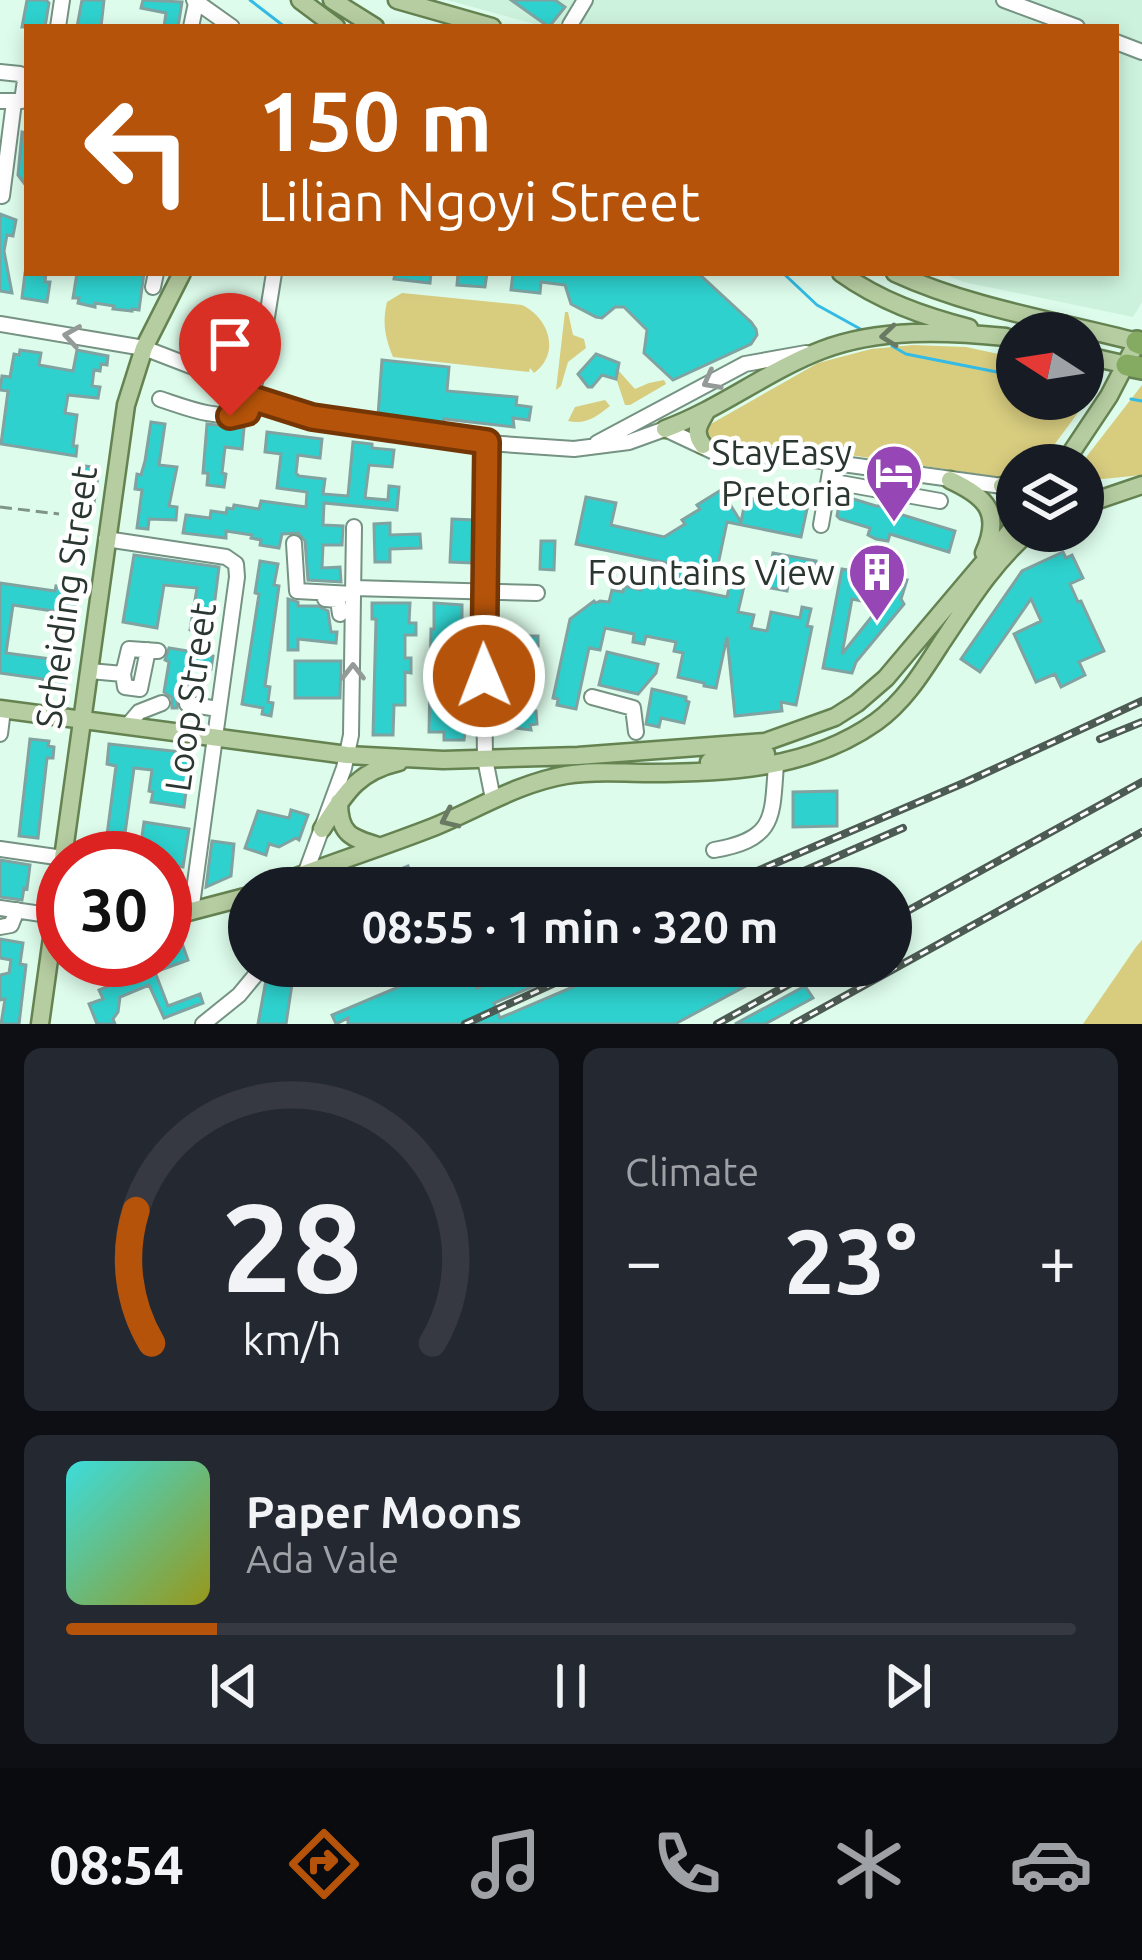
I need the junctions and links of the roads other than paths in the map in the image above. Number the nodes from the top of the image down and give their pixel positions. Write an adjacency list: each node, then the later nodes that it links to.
1 (300, 0): 5 (main road)
2 (397, 0): 7 (main road)
3 (1004, 0): 8 (street)
4 (195, 1): 6 (street)
5 (337, 15)
6 (228, 24)
7 (483, 24)
8 (1069, 24)
9 (0, 72): 10 (street)
10 (7, 101): 11 (street)
11 (2, 196)
12 (180, 276): 20 (main road, Scheiding Street)
13 (273, 276): 24 (street)
14 (846, 276): 17 (main road)
15 (902, 276): 19 (main road)
16 (0, 324): 20 (street, one-way to 16)
17 (996, 334)
18 (996, 337): 21 (main road, one-way to 21)
19 (1140, 339): 23 (main road)
20 (144, 348): 24 (street); 42 (main road, Scheiding Street)
21 (822, 350): 26 (main road); 31 (street, one-way to 31)
22 (1104, 360): 23 (main road)
23 (1134, 366): 29 (main road)
24 (252, 398): 25 (street); 28 (street)
25 (160, 399)
26 (707, 411): 27 (main road); 30 (main road)
27 (664, 429): 30 (street); 31 (street)
28 (487, 442): 31 (street); 48 (street)
29 (1077, 444)
30 (703, 445): 32 (street)
31 (586, 448)
32 (832, 461): 33 (street); 34 (street)
33 (950, 479): 35 (street); 46 (main road)
34 (829, 481): 39 (street); 40 (street)
35 (996, 484)
36 (1142, 484): 37 (main road); 38 (main road)
37 (1104, 489)
38 (1104, 498)
39 (940, 502)
40 (820, 525)
41 (354, 527): 50 (street)
42 (106, 539): 51 (main road, Scheiding Street); 55 (street, Loop Street)
43 (294, 543): 50 (street)
44 (997, 552): 46 (main road)
45 (1007, 552): 46 (main road)
46 (973, 585): 62 (main road); 67 (main road)
47 (537, 593): 48 (street)
48 (483, 594): 50 (street); 65 (street)
49 (302, 598): 50 (street)
50 (348, 601): 63 (street, one-way to 50)
51 (90, 671): 52 (street); 57 (main road, Scheiding Street)
52 (123, 674): 52 (street)
53 (592, 697): 62 (street)
54 (162, 703): 58 (street)
55 (218, 709): 59 (street); 61 (street, Loop Street)
56 (2, 710): 57 (main road); 60 (street)
57 (82, 720): 58 (main road); 72 (main road, Scheiding Street)
58 (127, 726): 59 (main road)
59 (184, 733): 61 (main road)
60 (0, 734)
61 (214, 737): 63 (main road); 78 (street, Loop Street)
62 (619, 753): 64 (main road)
63 (347, 754): 66 (main road); 71 (street)
64 (585, 755): 65 (main road); 67 (main road)
65 (485, 759): 66 (main road); 68 (street)
66 (443, 760): 69 (main road)
67 (779, 763): 68 (main road); 70 (street)
68 (493, 799): 73 (main road, one-way to 73)
69 (339, 802): 71 (main road); 73 (main road)
70 (751, 828)
71 (322, 829): 76 (street)
72 (67, 831)
73 (379, 846): 77 (main road)
74 (0, 849): 75 (street)
75 (36, 854)
76 (308, 867)
77 (332, 867)
78 (192, 904)
79 (228, 904): 82 (main road)
80 (0, 908): 81 (street)
81 (17, 910): 83 (street); 84 (street)
82 (192, 912)
83 (36, 913)
84 (0, 927)
85 (45, 987): 87 (main road, Scheiding Street)
86 (246, 987): 88 (street)
87 (40, 1024)
88 (203, 1024)

